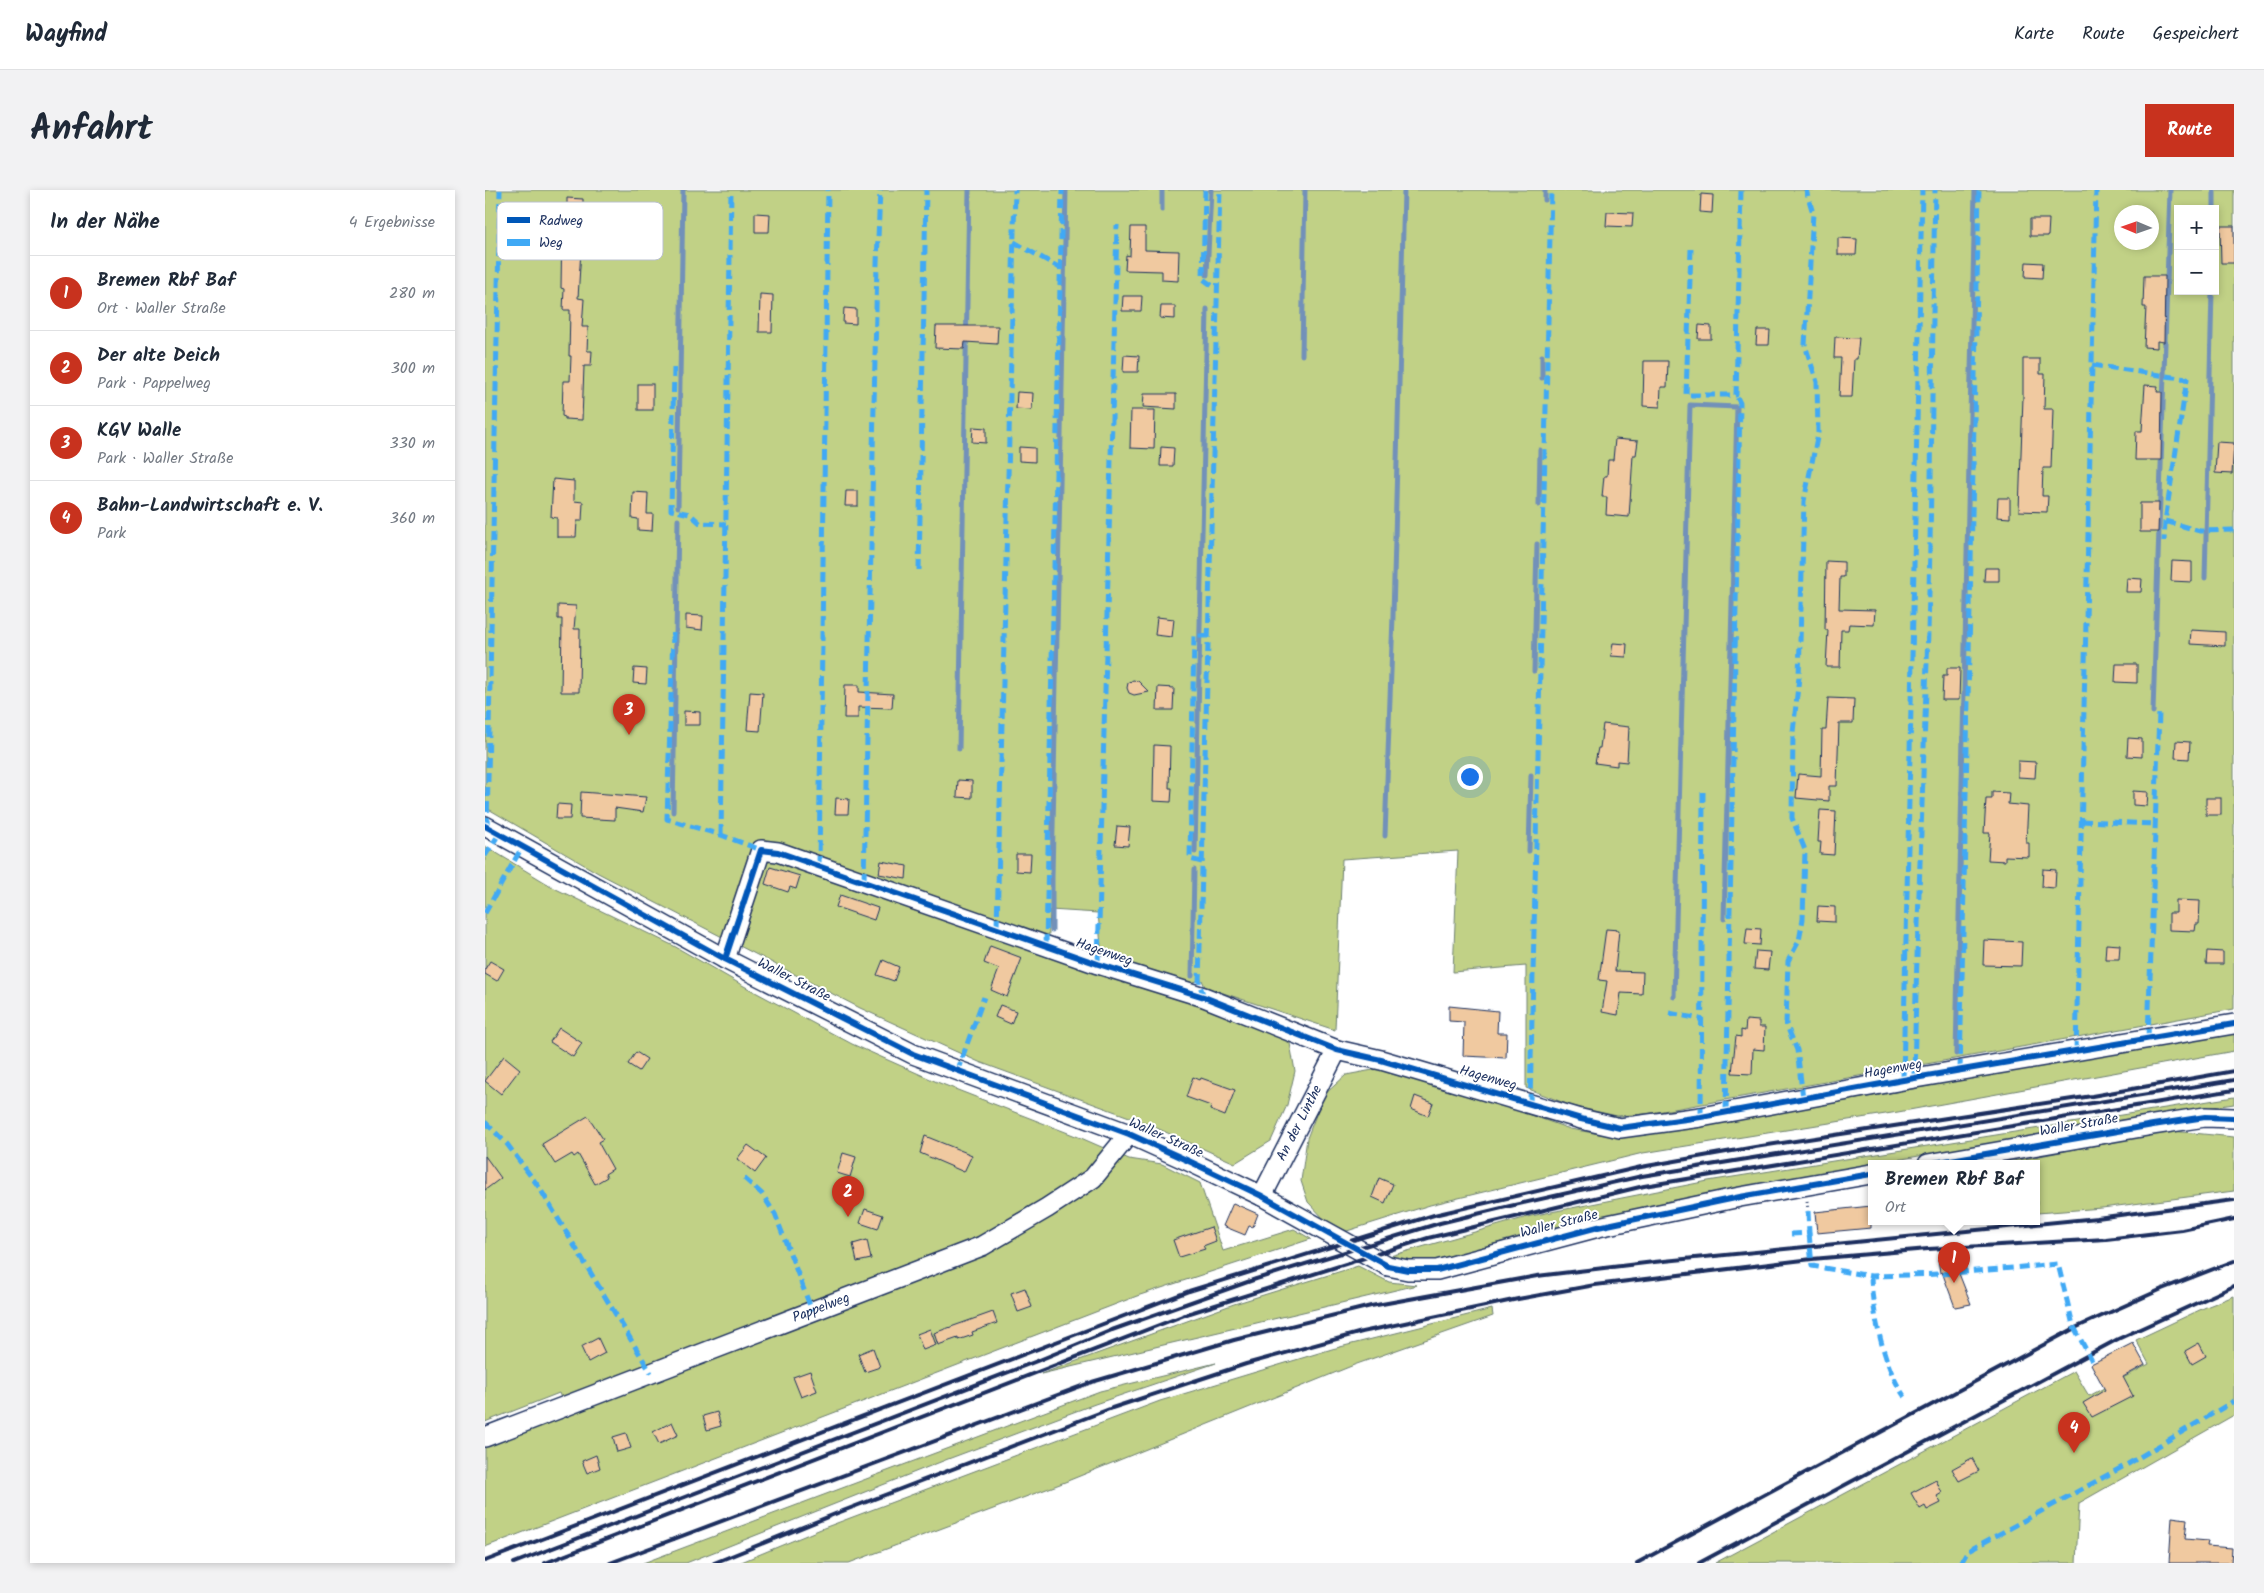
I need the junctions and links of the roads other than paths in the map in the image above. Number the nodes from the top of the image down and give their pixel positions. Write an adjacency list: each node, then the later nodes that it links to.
1 (485, 826): 2 (street, Waller Straße)
2 (725, 959): 4 (street, Hagenweg); 6 (street, Waller Straße)
3 (2234, 1024): 4 (street, Hagenweg)
4 (1337, 1050): 9 (street, An der Linthe)
5 (2234, 1118): 7 (street, Waller Straße)
6 (1129, 1134): 9 (street, Waller Straße); 10 (street, Pappelweg)
7 (1951, 1160)
8 (1868, 1175): 9 (street, Waller Straße)
9 (1261, 1196)
10 (485, 1437)

